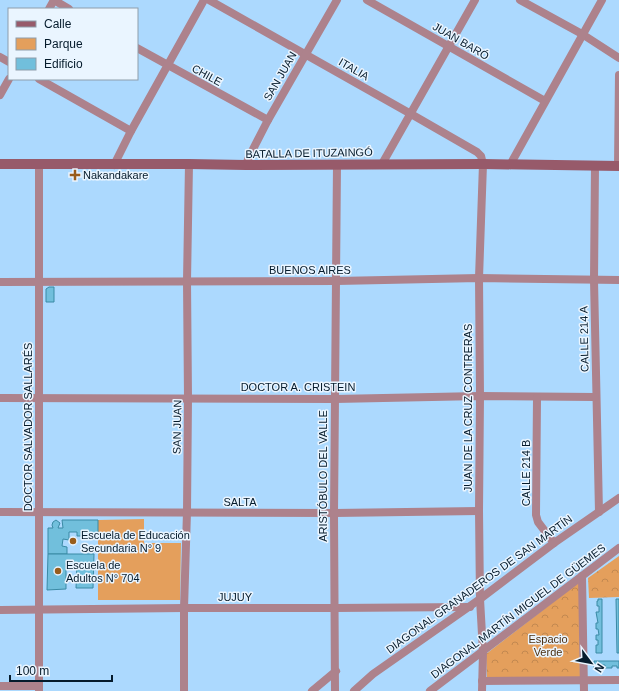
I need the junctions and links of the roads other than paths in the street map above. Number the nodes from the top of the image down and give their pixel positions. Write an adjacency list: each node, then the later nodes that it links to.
1 (54, 0): 9 (street)
2 (204, 0): 15 (street)
3 (209, 0): 13 (street, ITALIA)
4 (337, 0): 13 (street, SAN JUAN)
5 (367, 0): 11 (street, JUAN BARÓ)
6 (475, 0): 11 (street)
7 (520, 0): 10 (street)
8 (602, 0): 10 (street)
9 (67, 8)
10 (582, 34): 14 (street); 20 (street)
11 (448, 47): 20 (street, JUAN BARÓ); 21 (street)
12 (138, 49): 15 (street, CHILE)
13 (306, 54): 21 (street, ITALIA); 22 (street, SAN JUAN)
14 (619, 58)
15 (168, 66): 22 (street, CHILE); 23 (street)
16 (619, 75): 34 (street)
17 (8, 80): 19 (street)
18 (41, 80): 23 (street)
19 (0, 95)
20 (545, 101): 32 (street)
21 (411, 114): 28 (street); 29 (street, ITALIA)
22 (268, 120): 31 (street, SAN JUAN)
23 (131, 131): 30 (street)
24 (39, 163): 25 (main road, BATALLA DE ITUZAINGÓ); 30 (main road, BATALLA DE ITUZAINGÓ); 38 (street, DOCTOR SALVADOR SALLARÉS)
25 (0, 164)
26 (189, 164): 30 (main road, BATALLA DE ITUZAINGÓ); 31 (main road, BATALLA DE ITUZAINGÓ); 39 (street, SAN JUAN)
27 (337, 164): 28 (main road, BATALLA DE ITUZAINGÓ); 31 (main road, BATALLA DE ITUZAINGÓ); 40 (street, ARISTÓBULO DEL VALLE)
28 (382, 164): 29 (main road, BATALLA DE ITUZAINGÓ)
29 (483, 164): 32 (main road, BATALLA DE ITUZAINGÓ); 35 (street, JUAN DE LA CRUZ CONTRERAS)
30 (114, 165)
31 (246, 165)
32 (510, 165): 33 (main road, BATALLA DE ITUZAINGÓ)
33 (595, 166): 34 (main road, BATALLA DE ITUZAINGÓ); 36 (street, CALLE 214 A)
34 (619, 166)
35 (479, 278): 36 (street, BUENOS AIRES); 40 (street, BUENOS AIRES); 42 (street, JUAN DE LA CRUZ CONTRERAS)
36 (594, 280): 37 (street, BUENOS AIRES); 47 (street, CALLE 214 A)
37 (619, 280)
38 (39, 281): 39 (street, BUENOS AIRES); 41 (street, BUENOS AIRES); 44 (street, DOCTOR SALVADOR SALLARÉS)
39 (187, 281): 40 (street, BUENOS AIRES); 45 (street, SAN JUAN)
40 (337, 281): 48 (street, ARISTÓBULO DEL VALLE)
41 (0, 282)
42 (480, 396): 46 (street, DOCTOR A. CRISTEIN); 48 (street, DOCTOR A. CRISTEIN); 51 (street, JUAN DE LA CRUZ CONTRERAS)
43 (0, 398): 44 (street, DOCTOR A. CRISTEIN)
44 (39, 398): 45 (street, DOCTOR A. CRISTEIN); 50 (street, DOCTOR SALVADOR SALLARÉS)
45 (188, 398): 48 (street, DOCTOR A. CRISTEIN); 53 (street, SAN JUAN)
46 (537, 398): 47 (street, DOCTOR A. CRISTEIN); 56 (street, CALLE 214 B)
47 (596, 398): 54 (street, CALLE 214 A)
48 (335, 399): 55 (street, ARISTÓBULO DEL VALLE)
49 (619, 498): 54 (street, DIAGONAL GRANADEROS DE SAN MARTÍN)
50 (39, 511): 52 (street, SALTA); 53 (street, SALTA); 64 (street, DOCTOR SALVADOR SALLARÉS)
51 (479, 511): 55 (street, SALTA); 59 (street, JUAN DE LA CRUZ CONTRERAS)
52 (0, 512)
53 (187, 512): 55 (street, SALTA); 61 (street, SAN JUAN)
54 (599, 512): 56 (street, DIAGONAL GRANADEROS DE SAN MARTÍN)
55 (334, 513): 62 (street, ARISTÓBULO DEL VALLE)
56 (554, 543): 59 (street, DIAGONAL GRANADEROS DE SAN MARTÍN)
57 (619, 548): 58 (street, DIAGONAL MARTÍN MIGUEL DE GÜEMES)
58 (582, 576): 65 (street, DIAGONAL MARTÍN MIGUEL DE GÜEMES); 69 (street)
59 (480, 599): 60 (street, DIAGONAL GRANADEROS DE SAN MARTÍN); 65 (street, JUAN DE LA CRUZ CONTRERAS)
60 (470, 607): 62 (street, JUJUY); 75 (street, DIAGONAL GRANADEROS DE SAN MARTÍN)
61 (184, 608): 62 (street, JUJUY); 64 (street, JUJUY); 72 (street, SAN JUAN)
62 (335, 608): 66 (street, ARISTÓBULO DEL VALLE)
63 (0, 610): 64 (street, JUJUY)
64 (38, 610): 71 (street, DOCTOR SALVADOR SALLARÉS)
65 (483, 652): 68 (street, JUAN DE LA CRUZ CONTRERAS); 76 (street, DIAGONAL MARTÍN MIGUEL DE GÜEMES)
66 (336, 671): 73 (street); 74 (street, ARISTÓBULO DEL VALLE)
67 (619, 680): 69 (street)
68 (482, 681): 69 (street); 77 (street, JUAN DE LA CRUZ CONTRERAS)
69 (584, 681): 78 (street)
70 (0, 686): 71 (street)
71 (39, 689)
72 (184, 691)
73 (312, 691)
74 (336, 691)
75 (354, 691)
76 (430, 691)
77 (482, 691)
78 (584, 691)

